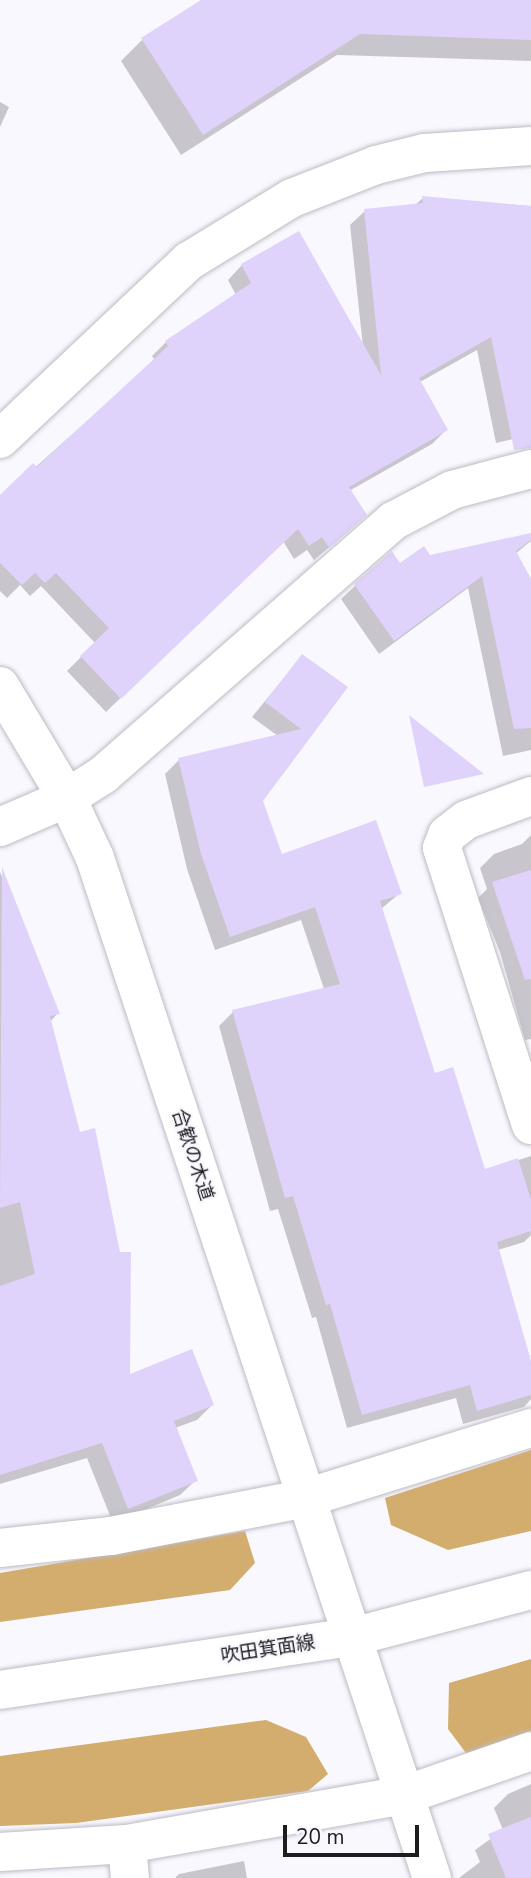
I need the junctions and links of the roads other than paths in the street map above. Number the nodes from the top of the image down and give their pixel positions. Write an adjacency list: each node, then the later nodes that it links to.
1 (531, 146): 2 (street)
2 (0, 439)
3 (531, 469): 6 (street)
4 (0, 686): 6 (street, 合歓の木道)
5 (531, 796): 8 (street)
6 (67, 798): 7 (street); 10 (street, 合歓の木道)
7 (0, 827)
8 (528, 1103)
9 (531, 1428): 10 (street)
10 (306, 1499): 11 (street); 13 (street, 合歓の木道)
11 (0, 1548)
12 (531, 1590): 13 (street, 吹田箕面線)
13 (352, 1637): 14 (street, 吹田箕面線); 16 (street, 合歓の木道)
14 (0, 1690)
15 (531, 1751): 16 (street)
16 (405, 1795): 18 (street); 19 (street, 合歓の木道)
17 (0, 1852): 18 (street)
18 (128, 1861)
19 (432, 1878)

